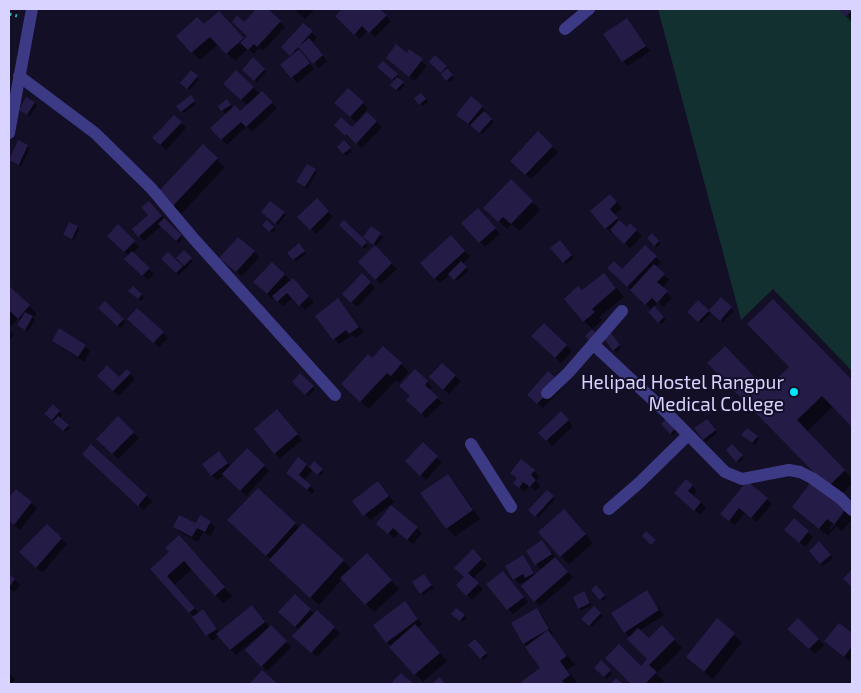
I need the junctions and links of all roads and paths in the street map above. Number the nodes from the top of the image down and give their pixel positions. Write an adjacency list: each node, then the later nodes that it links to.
1 (32, 9): 6 (street)
2 (589, 9): 5 (street)
3 (9, 14): 4 (path)
4 (15, 15)
5 (565, 29)
6 (19, 76): 7 (street); 11 (street)
7 (9, 133)
8 (622, 311): 9 (street)
9 (593, 344): 10 (street); 12 (street)
10 (547, 393)
11 (335, 395)
12 (688, 435): 15 (street); 16 (street)
13 (471, 444): 14 (street)
14 (511, 507)
15 (609, 509)
16 (852, 510)

